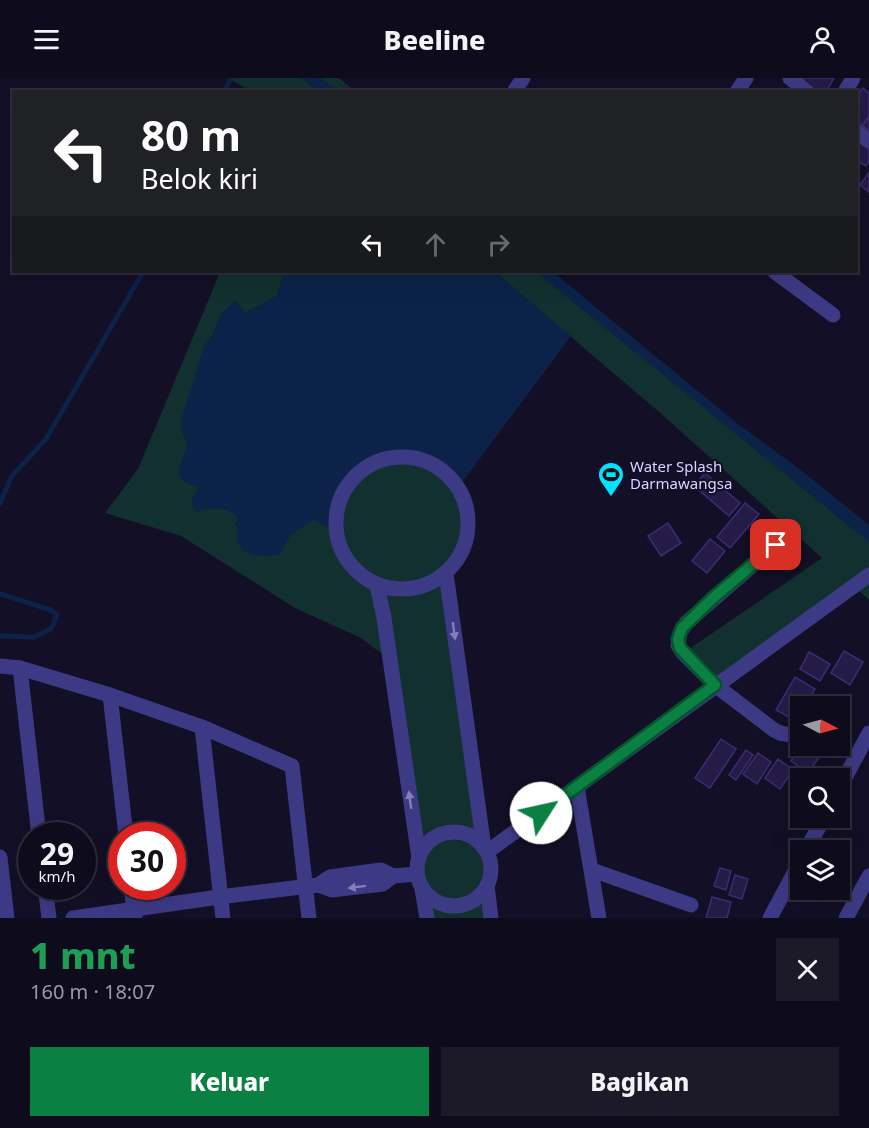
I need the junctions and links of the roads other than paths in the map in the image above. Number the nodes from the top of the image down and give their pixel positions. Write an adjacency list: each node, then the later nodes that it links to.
1 (790, 78): 2 (street)
2 (805, 90)
3 (776, 273): 4 (street)
4 (833, 315)
5 (776, 545): 11 (street)
6 (446, 573): 8 (street); 8 (street); 20 (street, one-way to 20)
7 (869, 575): 11 (street)
8 (377, 585): 22 (street, one-way to 8)
9 (0, 666): 10 (street)
10 (20, 668): 12 (street); 18 (street)
11 (715, 685): 15 (street); 17 (street)
12 (110, 695): 13 (street); 19 (street)
13 (202, 727): 27 (street); 29 (street)
14 (869, 733): 16 (street)
15 (790, 735)
16 (850, 768)
17 (577, 788): 20 (street); 23 (street)
18 (37, 822)
19 (124, 822)
20 (486, 850): 22 (street); 28 (street)
21 (0, 857): 33 (street)
22 (418, 858): 26 (street)
23 (592, 870): 31 (street); 40 (street)
24 (869, 876): 42 (street)
25 (790, 881): 41 (street)
26 (420, 882): 27 (street); 28 (street); 38 (street)
27 (311, 886): 29 (street); 37 (street)
28 (487, 886): 39 (street)
29 (219, 897): 32 (street); 36 (street)
30 (47, 900): 34 (street)
31 (691, 905)
32 (134, 914): 35 (street)
33 (7, 918)
34 (49, 918)
35 (73, 918)
36 (223, 918)
37 (309, 918)
38 (426, 918)
39 (491, 918)
40 (599, 918)
41 (770, 918)
42 (846, 918)

